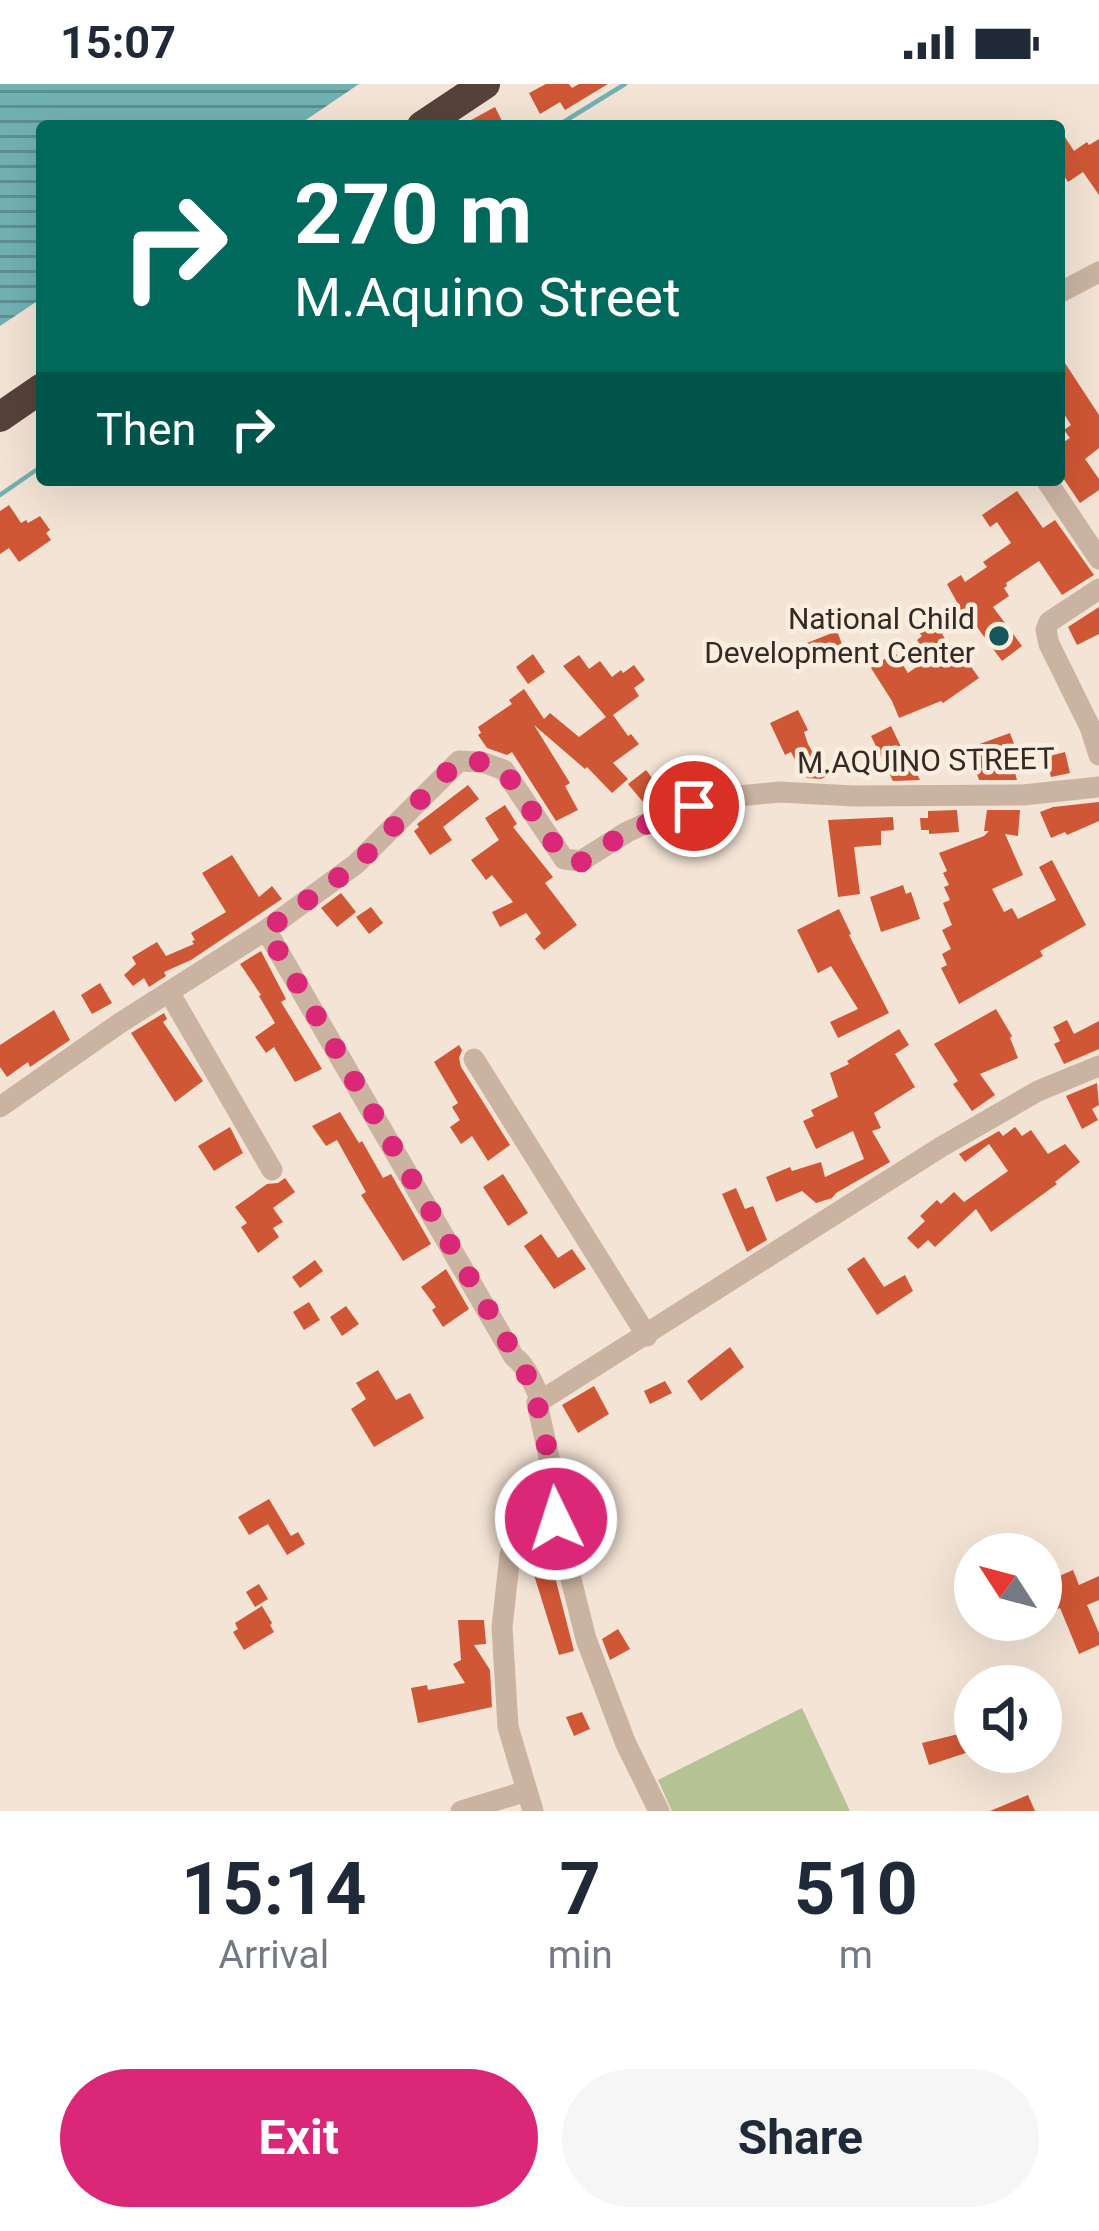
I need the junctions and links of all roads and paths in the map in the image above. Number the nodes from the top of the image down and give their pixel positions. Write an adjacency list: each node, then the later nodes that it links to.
1 (485, 84): 2 (highway)
2 (431, 120)
3 (1099, 272): 4 (street)
4 (1065, 290)
5 (36, 392): 6 (highway)
6 (0, 417)
7 (1050, 486): 8 (street)
8 (1099, 560)
9 (1099, 589): 10 (street)
10 (1099, 754)
11 (1099, 787): 12 (street, M.AQUINO STREET)
12 (266, 930): 13 (street, M.AQUINO STREET); 19 (street)
13 (169, 992): 16 (street, M.AQUINO STREET); 17 (street)
14 (474, 1059): 18 (street)
15 (1099, 1066): 18 (street)
16 (0, 1107)
17 (272, 1170)
18 (647, 1336): 19 (street)
19 (537, 1403): 20 (street)
20 (556, 1519): 21 (street); 23 (street)
21 (530, 1801): 22 (street)
22 (461, 1811)
23 (658, 1811)

